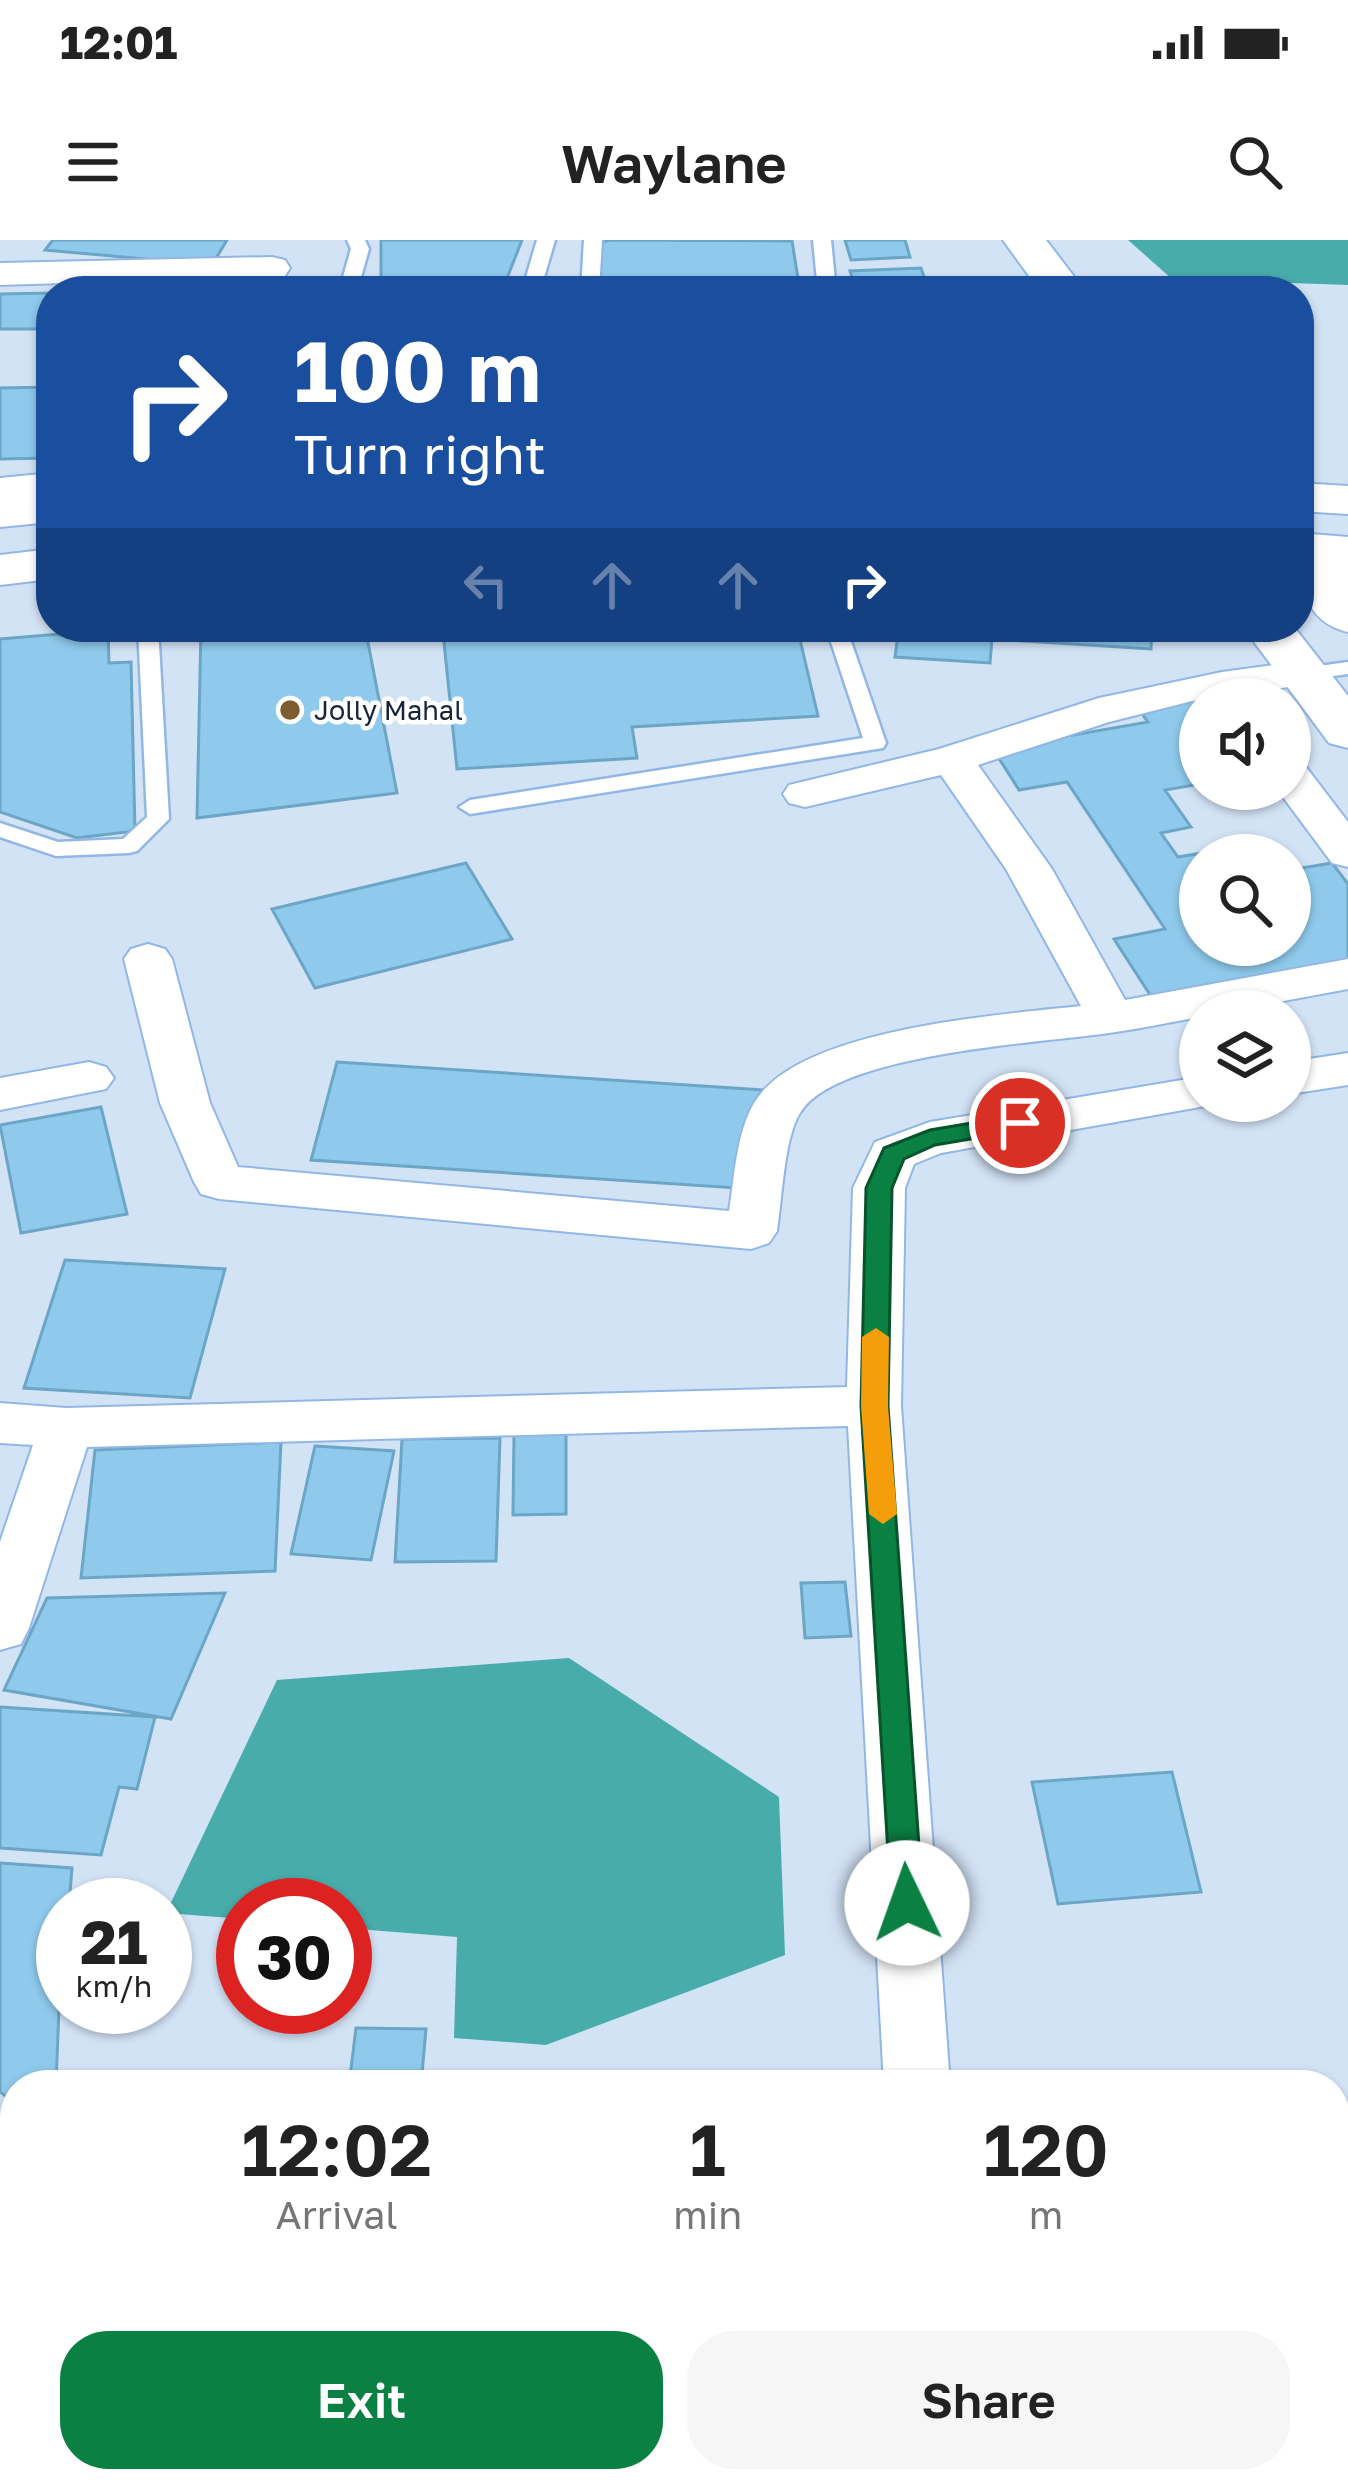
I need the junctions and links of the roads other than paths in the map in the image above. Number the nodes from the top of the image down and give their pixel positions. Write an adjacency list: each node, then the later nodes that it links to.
1 (9, 240): 7 (street)
2 (356, 240): 10 (lane)
3 (546, 240): 11 (lane)
4 (593, 240): 12 (lane)
5 (822, 240): 13 (lane)
6 (1024, 240): 14 (main road)
7 (0, 250)
8 (272, 268): 9 (street)
9 (0, 274)
10 (352, 276)
11 (535, 276)
12 (591, 276)
13 (826, 276)
14 (1052, 276)
15 (36, 488): 16 (main road)
16 (0, 492)
17 (1314, 498): 18 (main road)
18 (1348, 500)
19 (36, 508): 20 (main road)
20 (0, 512)
21 (1314, 518): 22 (main road)
22 (1348, 520)
23 (36, 542): 24 (main road)
24 (0, 546)
25 (1318, 561): 28 (main road)
26 (36, 565): 27 (main road)
27 (0, 570)
28 (1348, 616)
29 (149, 642): 40 (lane)
30 (841, 642): 39 (lane)
31 (1288, 642): 32 (main road)
32 (1326, 671): 33 (street); 35 (main road)
33 (1293, 678)
34 (1179, 699): 36 (street)
35 (1348, 732)
36 (952, 759): 37 (street); 44 (street)
37 (805, 794)
38 (1311, 804): 41 (street)
39 (470, 807)
40 (0, 830)
41 (1348, 853)
42 (148, 959): 44 (street)
43 (1348, 974): 44 (street)
44 (1111, 1018)
45 (1348, 1069): 46 (street)
46 (1311, 1075)
47 (88, 1078): 48 (street)
48 (0, 1094)
49 (1179, 1096): 50 (street)
50 (874, 1406): 52 (street); 54 (street)
51 (0, 1423): 52 (street)
52 (66, 1428): 53 (street)
53 (0, 1628)
54 (916, 2070)

